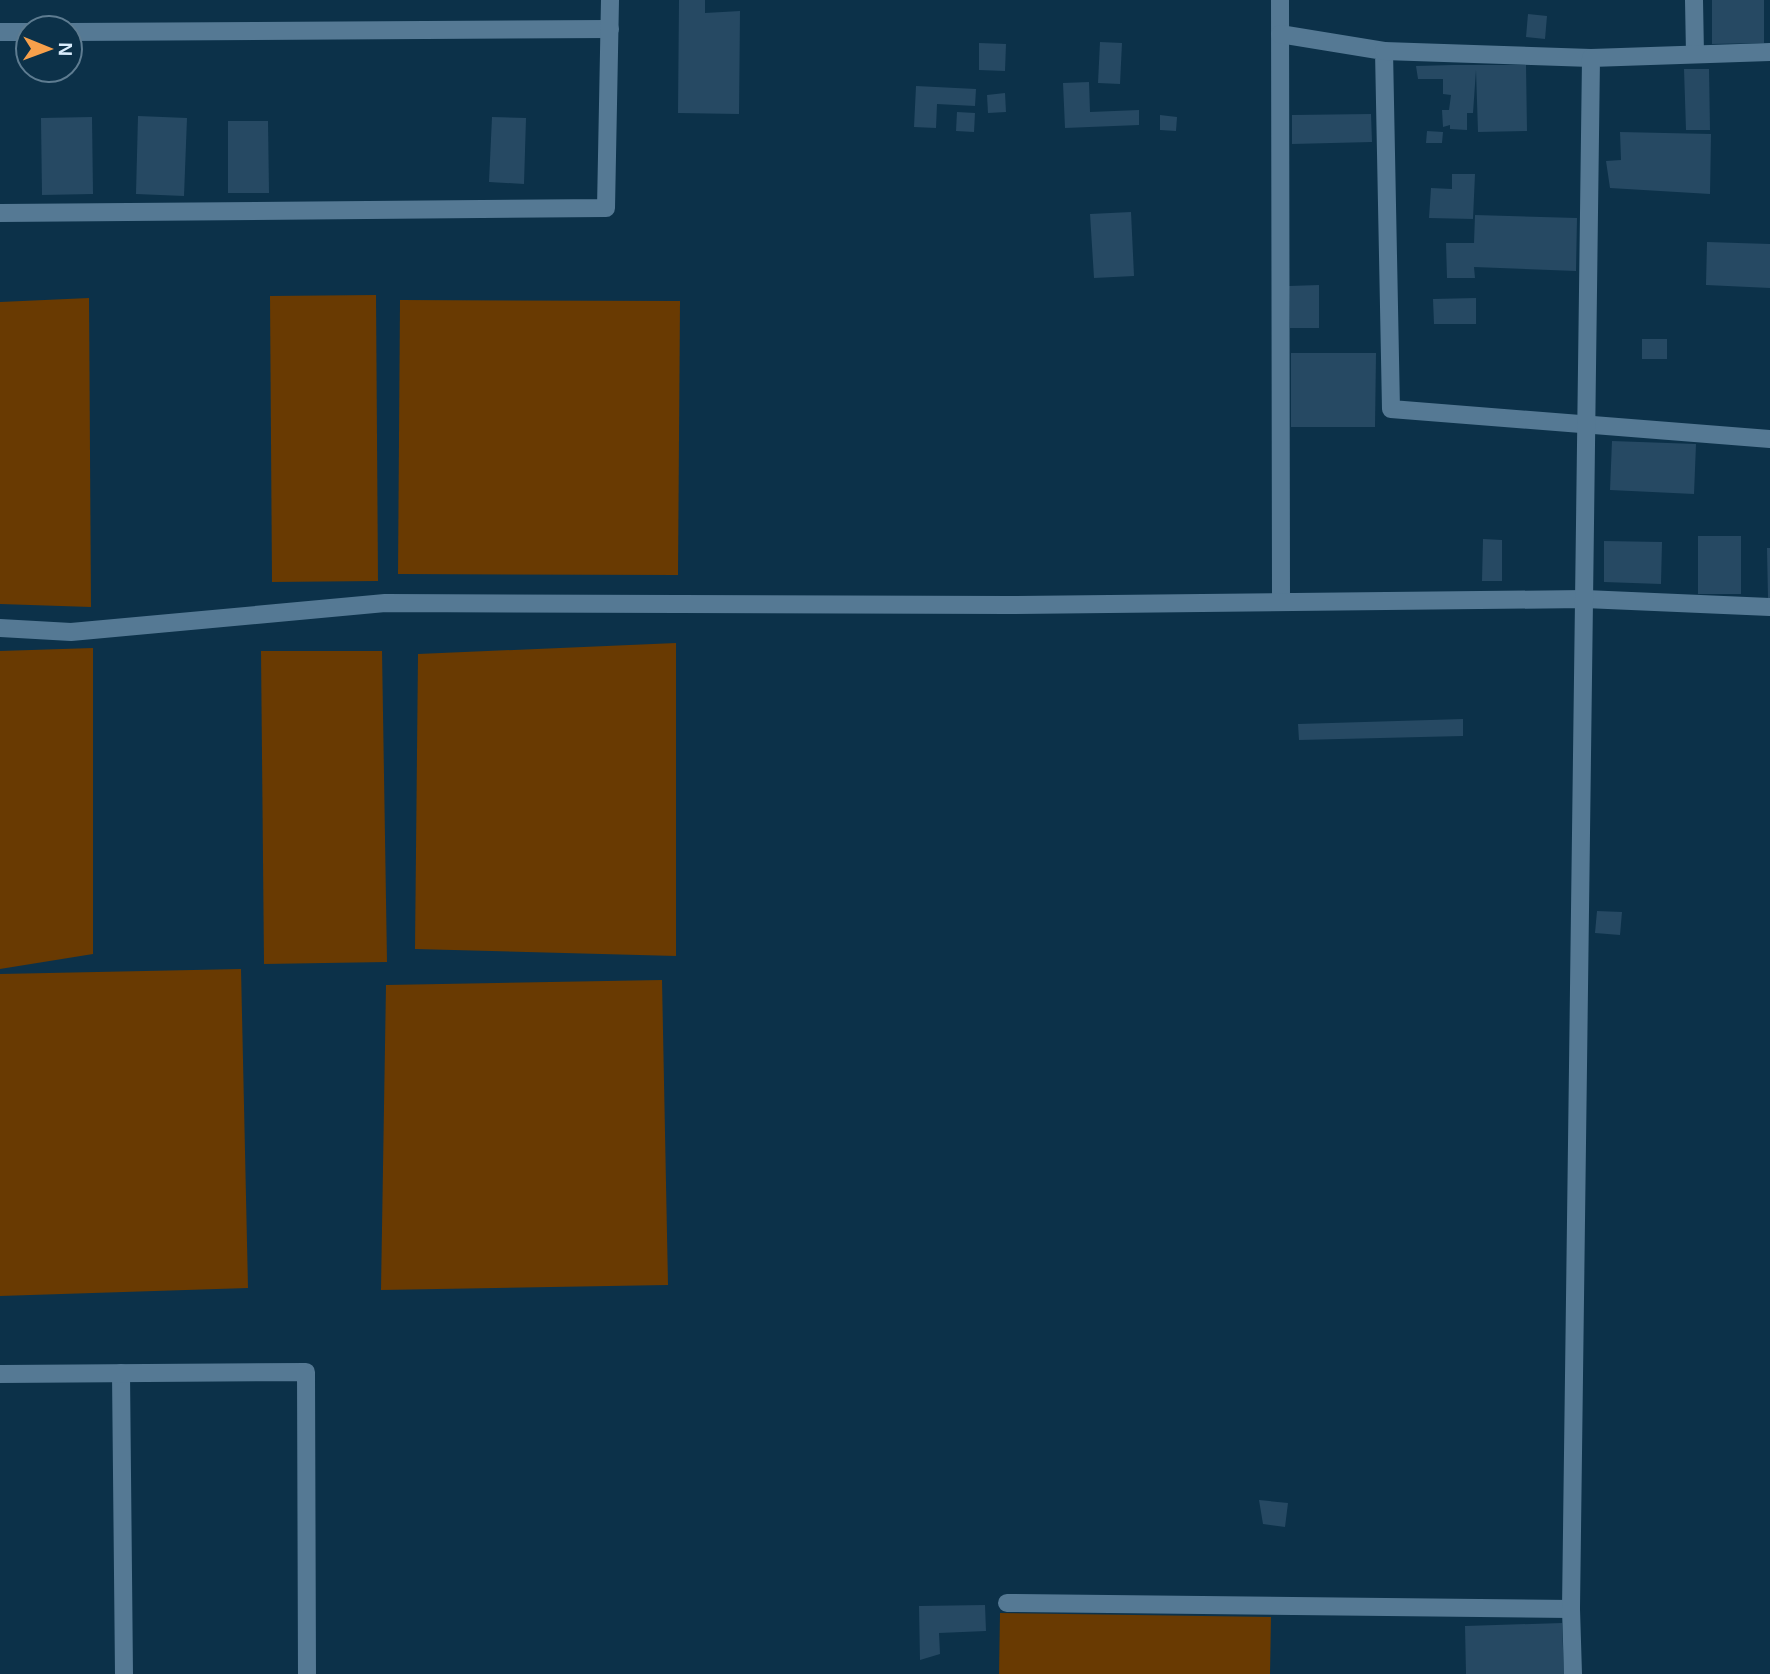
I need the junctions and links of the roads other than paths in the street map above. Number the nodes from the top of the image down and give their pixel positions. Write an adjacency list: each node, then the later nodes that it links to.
1 (610, 0): 4 (street)
2 (1280, 0): 6 (street)
3 (1694, 0): 9 (street)
4 (610, 29): 5 (street); 11 (street)
5 (84, 32)
6 (1280, 34): 7 (street); 15 (street)
7 (1384, 51): 10 (street); 12 (street)
8 (1770, 52): 9 (street)
9 (1695, 54): 10 (street)
10 (1591, 58): 12 (street)
11 (0, 214)
12 (1587, 426): 13 (street); 14 (street)
13 (1770, 439)
14 (1585, 599): 15 (street); 16 (street); 21 (street)
15 (1281, 602): 17 (street)
16 (1770, 607)
17 (0, 628)
18 (121, 1373): 19 (street); 22 (street); 23 (street)
19 (0, 1374)
20 (1007, 1603): 21 (street)
21 (1572, 1609): 24 (street)
22 (124, 1674)
23 (307, 1674)
24 (1573, 1674)

